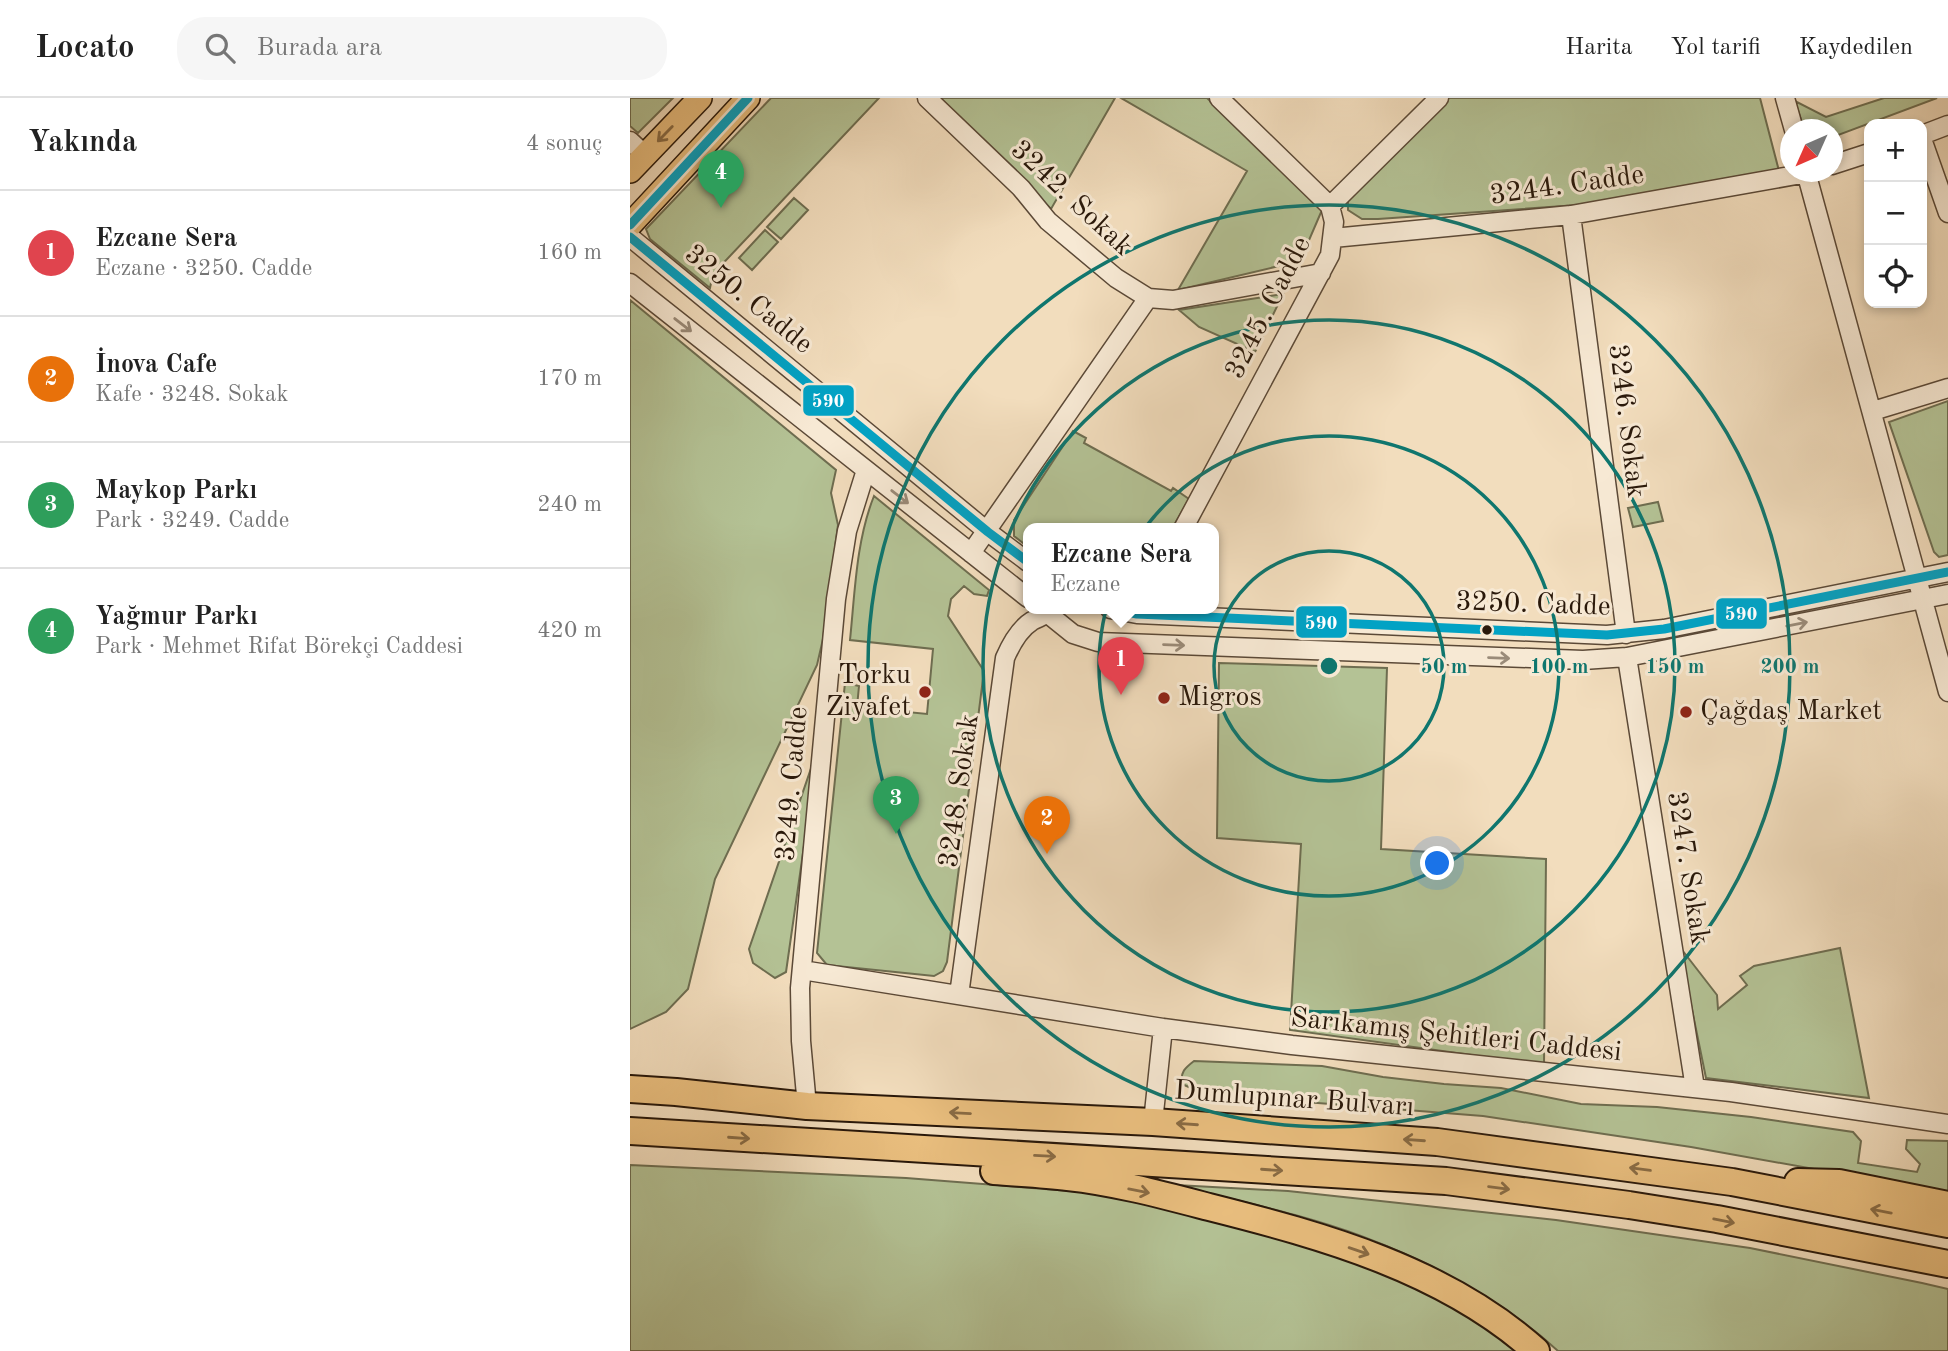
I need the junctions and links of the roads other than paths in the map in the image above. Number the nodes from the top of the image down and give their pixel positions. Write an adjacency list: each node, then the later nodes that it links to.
1 (701, 98): 12 (main road, one-way to 12)
2 (748, 98): 19 (main road)
3 (927, 98): 24 (street, 3242. Sokak)
4 (1219, 98): 16 (street)
5 (1439, 98): 16 (street, 3245. Cadde)
6 (1785, 98): 7 (street)
7 (1791, 119)
8 (1948, 125): 9 (street)
9 (1927, 135)
10 (1927, 152): 17 (street)
11 (1864, 154): 13 (street)
12 (635, 156)
13 (1843, 161)
14 (1780, 177): 18 (street, 3244. Cadde)
15 (1812, 182): 26 (street)
16 (1331, 206): 21 (street, 3245. Cadde)
17 (1948, 213)
18 (1571, 215): 21 (street, 3244. Cadde); 40 (street, 3246. Sokak)
19 (630, 225)
20 (630, 237): 29 (street, 3250. Cadde)
21 (1334, 238): 22 (street, 3245. Cadde)
22 (1321, 273): 24 (street); 28 (street, 3245. Cadde)
23 (630, 283): 27 (street, one-way to 27)
24 (1148, 298): 29 (street)
25 (1948, 388): 26 (street)
26 (1873, 411): 33 (street)
27 (866, 470): 30 (street, one-way to 30); 43 (street, 3249. Cadde)
28 (1186, 523)
29 (988, 532): 30 (street); 31 (street, 3250. Cadde)
30 (971, 554): 34 (street)
31 (1023, 558)
32 (1948, 572): 33 (street, 3250. Cadde)
33 (1918, 578): 36 (street); 40 (street, 3250. Cadde)
34 (1023, 594)
35 (1948, 594): 36 (street, 3250. Cadde)
36 (1924, 598): 41 (street, 3250. Cadde, one-way to 36); 42 (street)
37 (1043, 614): 44 (street, 3248. Sokak)
38 (1050, 614): 41 (street, 3250. Cadde, one-way to 41)
39 (1193, 614): 40 (street, 3250. Cadde)
40 (1626, 634)
41 (1627, 657): 47 (street, 3247. Sokak)
42 (1948, 692)
43 (802, 970): 44 (street, Sarıkamış Şehitleri Caddesi); 50 (street, 3249. Cadde)
44 (959, 995): 45 (street, Sarıkamış Şehitleri Caddesi)
45 (1163, 1028): 47 (street, Sarıkamış Şehitleri Caddesi); 51 (street)
46 (630, 1072): 49 (highway)
47 (1695, 1087): 52 (street, Sarıkamış Şehitleri Caddesi)
48 (630, 1090): 49 (highway, Dumlupınar Bulvarı)
49 (676, 1091): 50 (highway, Dumlupınar Bulvarı)
50 (807, 1106): 51 (highway, Dumlupınar Bulvarı, one-way to 50)
51 (1153, 1122): 55 (highway, Dumlupınar Bulvarı, one-way to 51)
52 (1948, 1124)
53 (630, 1133): 54 (highway, one-way to 54)
54 (855, 1146): 58 (highway, one-way to 58); 59 (highway, one-way to 59)
55 (1732, 1182): 56 (highway); 57 (highway, Dumlupınar Bulvarı, one-way to 55)
56 (1948, 1205)
57 (1948, 1224)
58 (1948, 1264)
59 (1536, 1351)

